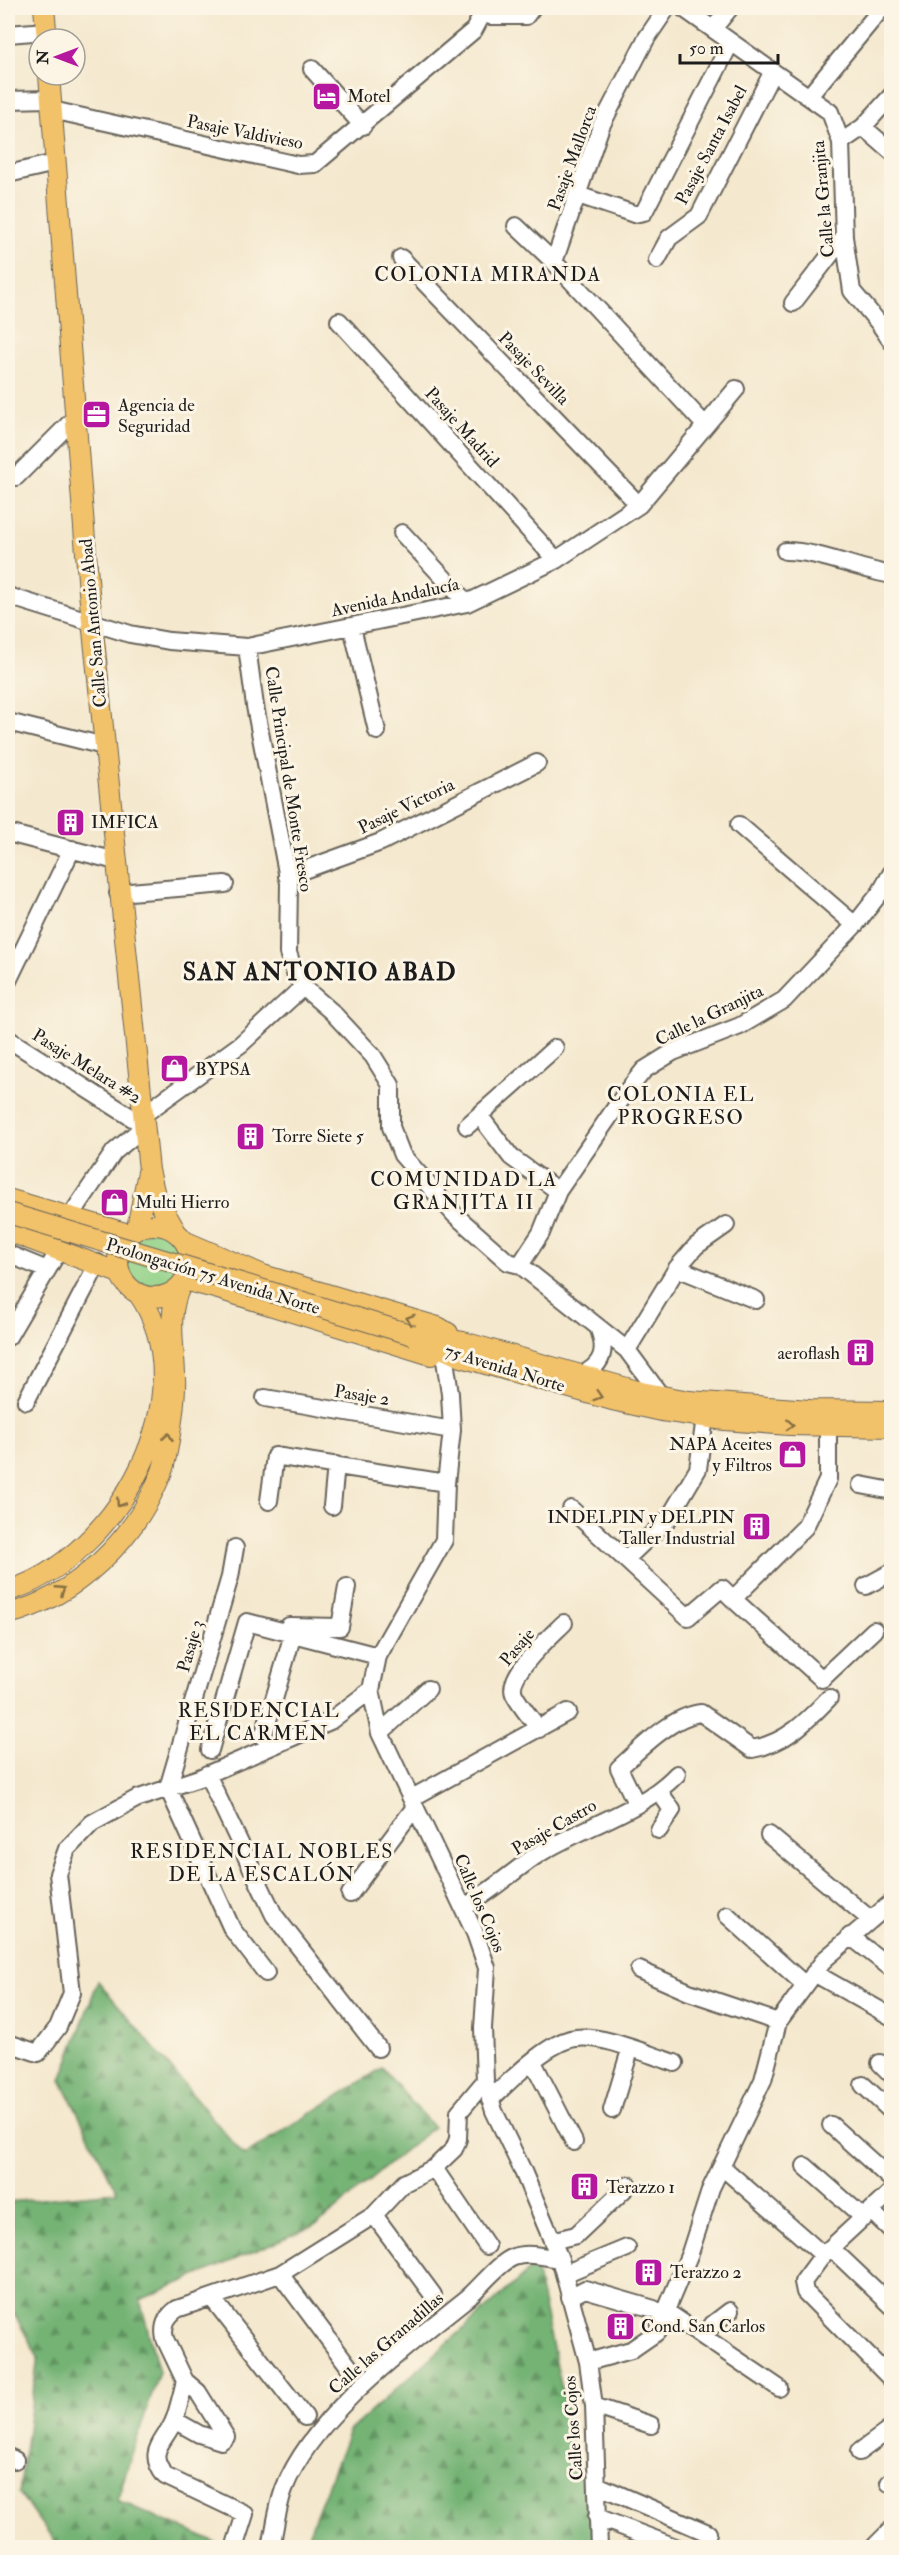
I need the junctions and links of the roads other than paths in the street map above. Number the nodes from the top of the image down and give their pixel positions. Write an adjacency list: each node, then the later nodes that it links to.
1 (44, 8): 7 (main road)
2 (532, 8): 19 (street, Pasaje Valdivieso)
3 (667, 8): 25 (street, Pasaje Mallorca)
4 (683, 8): 8 (street, Calle la Granjita)
5 (730, 8): 8 (street)
6 (882, 8): 15 (street)
7 (45, 27)
8 (713, 29): 11 (street, Calle la Granjita)
9 (8, 34): 10 (street)
10 (27, 34)
11 (731, 42): 13 (street, Calle la Granjita); 25 (street)
12 (312, 69): 19 (street)
13 (771, 73): 15 (street, Calle la Granjita); 29 (street, Pasaje Santa Isabel)
14 (50, 87): 18 (main road, Calle San Antonio Abad)
15 (810, 95): 21 (street, Calle la Granjita)
16 (891, 95): 20 (street)
17 (8, 100): 18 (street, Pasaje Valdivieso)
18 (51, 104): 19 (street, Pasaje Valdivieso); 23 (main road, Calle San Antonio Abad)
19 (363, 126)
20 (863, 127): 21 (street); 22 (street)
21 (841, 142): 27 (street, Calle la Granjita)
22 (891, 152)
23 (55, 163): 24 (street); 35 (main road, Calle San Antonio Abad)
24 (8, 174)
25 (578, 195): 30 (street, Pasaje Mallorca)
26 (516, 226): 30 (street)
27 (844, 237): 31 (street); 33 (street, Calle la Granjita)
28 (401, 258): 38 (street, Pasaje Sevilla)
29 (657, 260)
30 (554, 262): 36 (street)
31 (794, 303)
32 (339, 321): 41 (street, Pasaje Madrid)
33 (891, 342)
34 (736, 389): 36 (street, Avenida Andalucía)
35 (74, 419): 37 (street); 45 (main road, Calle San Antonio Abad)
36 (704, 424): 38 (street, Avenida Andalucía)
37 (16, 477)
38 (639, 505): 41 (street, Avenida Andalucía)
39 (402, 533): 44 (street)
40 (785, 551): 42 (street)
41 (556, 560): 44 (street, Avenida Andalucía)
42 (891, 575)
43 (8, 596): 45 (street, Avenida Andalucía)
44 (466, 603): 46 (street, Avenida Andalucía)
45 (93, 624): 47 (street, Avenida Andalucía); 50 (main road, Calle San Antonio Abad)
46 (352, 627): 47 (street, Avenida Andalucía); 49 (street)
47 (247, 647): 57 (street, Calle Principal de Monte Fresco)
48 (8, 722): 50 (street)
49 (377, 731)
50 (104, 746): 55 (main road, Calle San Antonio Abad)
51 (537, 763): 57 (street, Pasaje Victoria)
52 (739, 825): 60 (street)
53 (9, 836): 54 (street)
54 (72, 849): 55 (street); 61 (street)
55 (116, 861): 59 (main road, Calle San Antonio Abad)
56 (891, 872): 60 (street, Calle la Granjita)
57 (287, 876): 62 (street, Calle Principal de Monte Fresco)
58 (225, 884): 59 (street)
59 (118, 893): 65 (main road, Calle San Antonio Abad)
60 (855, 925): 67 (street, Calle la Granjita)
61 (8, 981)
62 (303, 987): 65 (street); 78 (street, Calle Principal de Monte Fresco)
63 (8, 1039): 65 (street, Pasaje Melara #2)
64 (555, 1048): 67 (street)
65 (144, 1120): 66 (main road, Calle San Antonio Abad); 70 (street)
66 (148, 1170): 73 (main road, Calle San Antonio Abad); 74 (main road, Calle San Antonio Abad)
67 (558, 1191): 78 (street, Calle la Granjita)
68 (8, 1199): 70 (main road)
69 (8, 1213): 86 (main road, Prolongación 75 Avenida Norte, bridge)
70 (70, 1217): 73 (main road)
71 (726, 1225): 79 (street)
72 (8, 1231): 75 (main road)
73 (133, 1231): 74 (main road); 81 (main road)
74 (180, 1237): 82 (main road); 89 (main road, one-way to 74)
75 (59, 1250): 77 (main road); 80 (street)
76 (8, 1254): 80 (street)
77 (98, 1263): 81 (main road); 93 (street)
78 (520, 1265): 85 (street, Calle Principal de Monte Fresco)
79 (677, 1268): 84 (street); 88 (street)
80 (47, 1270): 87 (street)
81 (119, 1273): 83 (main road)
82 (182, 1283): 83 (main road); 89 (main road); 113 (main road, one-way to 82)
83 (138, 1293): 111 (main road, one-way to 111)
84 (756, 1300)
85 (598, 1327): 88 (street, Calle Principal de Monte Fresco); 90 (street)
86 (416, 1336): 89 (main road, 75 Avenida Norte)
87 (8, 1337)
88 (627, 1350): 91 (street, Calle Principal de Monte Fresco)
89 (456, 1353): 90 (main road, 75 Avenida Norte); 95 (main road, 75 Avenida Norte, one-way to 95); 98 (street, Calle los Cojos)
90 (581, 1375): 91 (main road, 75 Avenida Norte)
91 (661, 1396): 94 (main road, 75 Avenida Norte)
92 (266, 1398): 98 (street, Pasaje 2)
93 (26, 1401)
94 (891, 1412)
95 (705, 1418): 96 (main road, 75 Avenida Norte, one-way to 96); 107 (street)
96 (828, 1426): 97 (main road, 75 Avenida Norte); 112 (street)
97 (891, 1427)
98 (452, 1430): 100 (street, Calle los Cojos)
99 (336, 1466): 100 (street); 103 (street); 104 (street)
100 (446, 1483): 117 (street, Calle los Cojos)
101 (861, 1485): 102 (street)
102 (891, 1491)
103 (269, 1501)
104 (332, 1506)
105 (572, 1509): 107 (street)
106 (235, 1548): 128 (street, Pasaje 3)
107 (626, 1559): 112 (street)
108 (891, 1572): 109 (street)
109 (866, 1586)
110 (347, 1587): 115 (street)
111 (8, 1591)
112 (733, 1599): 116 (street)
113 (8, 1614)
114 (564, 1623): 122 (street, Pasaje)
115 (291, 1630): 117 (street); 124 (street); 125 (street)
116 (874, 1630)
117 (378, 1656): 119 (street, Calle los Cojos)
118 (428, 1689): 123 (street)
119 (371, 1690): 123 (street, Calle los Cojos); 126 (street)
120 (829, 1698): 131 (street)
121 (568, 1712): 122 (street)
122 (539, 1729): 130 (street)
123 (380, 1733): 130 (street, Calle los Cojos)
124 (263, 1737)
125 (210, 1750)
126 (207, 1774): 128 (street); 147 (street)
127 (677, 1774): 129 (street, Pasaje Castro)
128 (168, 1788): 142 (street); 146 (street)
129 (659, 1791): 131 (street, Pasaje Castro); 132 (street)
130 (413, 1802): 134 (street); 136 (street, Calle los Cojos)
131 (636, 1803): 136 (street, Pasaje Castro)
132 (658, 1830)
133 (769, 1835): 138 (street)
134 (350, 1894)
135 (891, 1902): 138 (street)
136 (463, 1908): 151 (street, Calle los Cojos)
137 (727, 1915): 143 (street)
138 (871, 1920): 139 (street)
139 (850, 1936): 140 (street); 143 (street)
140 (891, 1969)
141 (639, 1970): 145 (street)
142 (266, 1973)
143 (809, 1979): 144 (street); 145 (street)
144 (891, 2017)
145 (778, 2022): 158 (street)
146 (8, 2043)
147 (378, 2048)
148 (630, 2050): 149 (street); 150 (street); 154 (street)
149 (533, 2061): 153 (street); 157 (street)
150 (675, 2063)
151 (485, 2081): 153 (street, Calle los Cojos); 160 (street)
152 (863, 2085): 155 (street)
153 (490, 2100): 167 (street, Calle los Cojos)
154 (612, 2110)
155 (891, 2112)
156 (831, 2125): 161 (street)
157 (574, 2142)
158 (721, 2166): 170 (street); 177 (street)
159 (805, 2166): 165 (street)
160 (434, 2168): 164 (street); 168 (street)
161 (891, 2180)
162 (629, 2185): 167 (street)
163 (891, 2191): 165 (street)
164 (374, 2215): 172 (street); 173 (street)
165 (868, 2215): 166 (street); 170 (street)
166 (891, 2231)
167 (552, 2241): 171 (street, Calle los Cojos)
168 (487, 2246)
169 (627, 2248): 171 (street)
170 (827, 2252): 176 (street); 182 (street)
171 (562, 2267): 174 (street, Calle los Cojos); 196 (street, Calle las Granadillas)
172 (280, 2274): 175 (street); 181 (street)
173 (433, 2295)
174 (570, 2297): 177 (street); 180 (street, Calle los Cojos)
175 (212, 2298): 183 (street); 186 (street)
176 (891, 2306)
177 (661, 2310): 179 (street); 180 (street)
178 (730, 2311): 179 (street)
179 (704, 2337): 184 (street)
180 (588, 2362): 185 (street, Calle los Cojos)
181 (350, 2368)
182 (891, 2380)
183 (186, 2381): 187 (street); 187 (street)
184 (779, 2388)
185 (594, 2406): 188 (street); 191 (street, Calle los Cojos)
186 (305, 2417)
187 (174, 2420): 195 (street)
188 (651, 2425)
189 (891, 2428): 190 (street)
190 (860, 2452)
191 (597, 2485): 192 (street, Calle los Cojos); 194 (street)
192 (597, 2517): 197 (street, Calle los Cojos); 198 (street)
193 (891, 2529): 199 (street)
194 (708, 2533)
195 (236, 2542)
196 (271, 2547)
197 (599, 2547)
198 (678, 2547)
199 (873, 2547)

